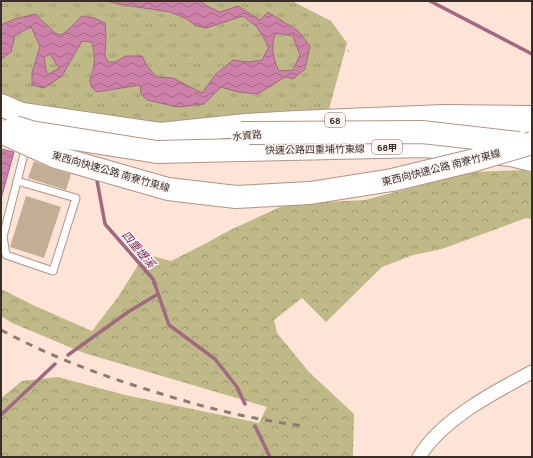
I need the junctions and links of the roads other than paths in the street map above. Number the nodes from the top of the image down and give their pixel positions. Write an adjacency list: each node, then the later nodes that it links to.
1 (9, 101): 9 (highway, 68)
2 (1, 113): 5 (street, 水資路)
3 (532, 117): 9 (highway, 68)
4 (1, 122): 11 (highway, 68甲, bridge)
5 (32, 122): 6 (street, 水資路); 14 (lane)
6 (495, 128): 7 (street, 水資路); 10 (street, 水資路)
7 (532, 128)
8 (1, 132): 12 (highway, 東西向快速公路 南寮竹東線, bridge)
9 (160, 134): 11 (highway, 68甲)
10 (532, 138)
11 (241, 142): 12 (highway, 快速公路四重埔竹東線 / 68甲, bridge); 13 (highway, 快速公路四重埔竹東線 / 68甲, bridge)
12 (532, 145)
13 (532, 160)
14 (17, 181): 15 (lane); 15 (lane)
15 (2, 237)
16 (532, 372): 17 (street)
17 (419, 457)

